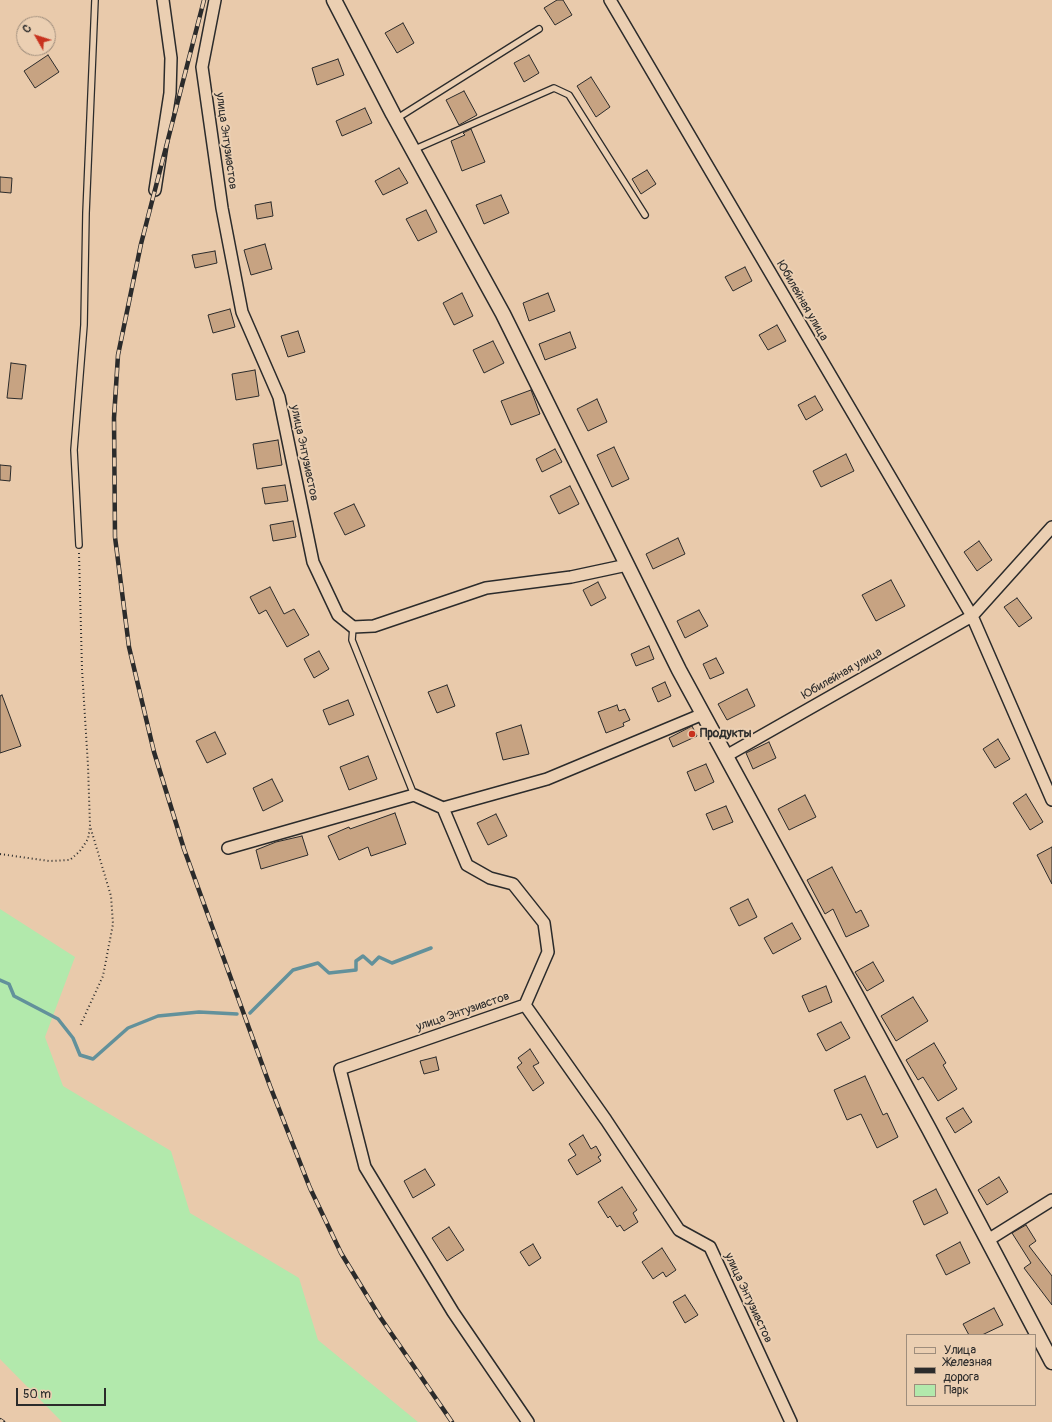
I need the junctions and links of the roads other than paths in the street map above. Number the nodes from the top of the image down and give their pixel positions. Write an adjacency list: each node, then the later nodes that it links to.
1 (95, 0): 14 (lane)
2 (164, 0): 8 (street)
3 (169, 0): 8 (street)
4 (215, 0): 17 (street, улица Энтузиастов)
5 (334, 0): 9 (street)
6 (610, 0): 16 (street, Юбилейная улица)
7 (539, 28): 9 (lane)
8 (171, 58): 11 (street)
9 (396, 119): 10 (street)
10 (413, 150): 12 (lane); 15 (street)
11 (155, 190)
12 (646, 216)
13 (1052, 527): 16 (street, Юбилейная улица)
14 (79, 544)
15 (627, 565): 17 (street); 18 (street)
16 (972, 616): 19 (street, Юбилейная улица); 21 (street, Юбилейная улица)
17 (353, 627): 20 (lane)
18 (703, 714): 19 (street); 22 (street)
19 (726, 756): 26 (street)
20 (414, 795): 22 (street); 23 (street)
21 (1052, 800)
22 (443, 808): 24 (street)
23 (228, 848)
24 (525, 1005): 28 (street, улица Энтузиастов); 29 (street, улица Энтузиастов)
25 (1052, 1200): 26 (street)
26 (988, 1240): 27 (street)
27 (1052, 1362)
28 (528, 1422)
29 (791, 1422)

